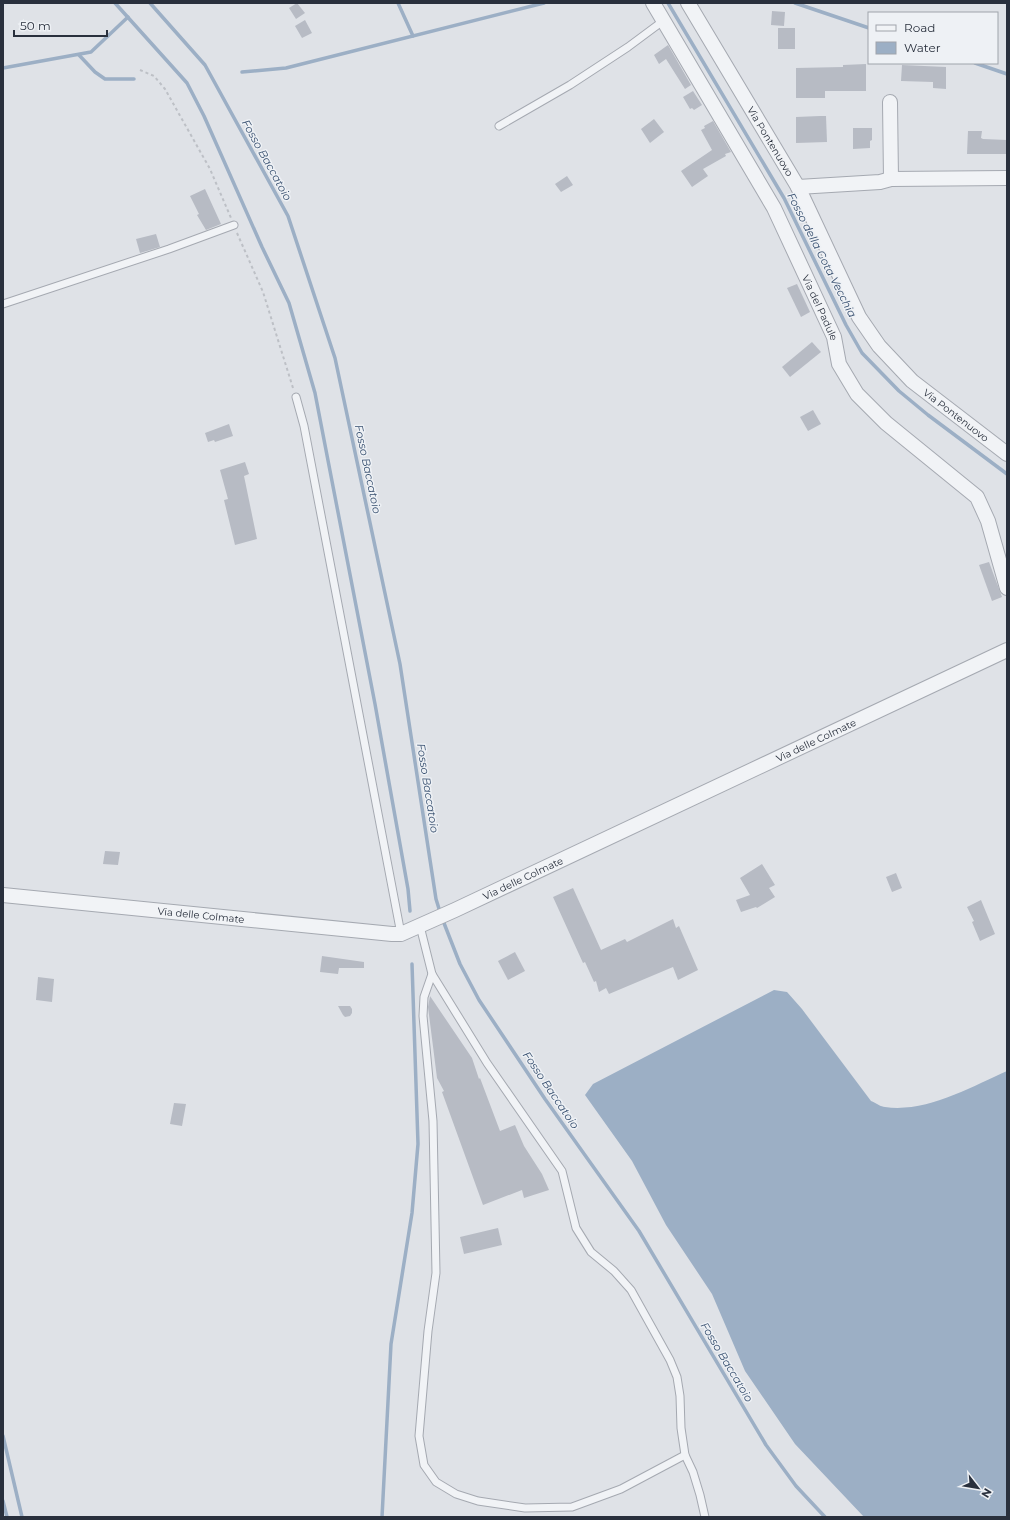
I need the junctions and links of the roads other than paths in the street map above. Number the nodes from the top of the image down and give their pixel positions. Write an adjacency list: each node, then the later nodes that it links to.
1 (652, 3): 3 (street, Via del Padule)
2 (688, 3): 8 (street, Via Pontenuovo)
3 (663, 21): 5 (lane); 13 (street, Via del Padule)
4 (890, 102): 7 (street)
5 (500, 126)
6 (1007, 178): 7 (street)
7 (891, 179): 8 (street)
8 (798, 187): 12 (street, Via Pontenuovo)
9 (234, 226): 10 (lane)
10 (3, 304)
11 (296, 397): 17 (lane)
12 (1007, 454)
13 (1007, 588)
14 (1007, 650): 16 (street, Via delle Colmate)
15 (3, 895): 17 (street, Via delle Colmate)
16 (426, 923): 17 (street, Via delle Colmate); 18 (lane)
17 (401, 934)
18 (432, 974): 19 (lane); 19 (lane)
19 (685, 1455): 20 (lane)
20 (705, 1517)

